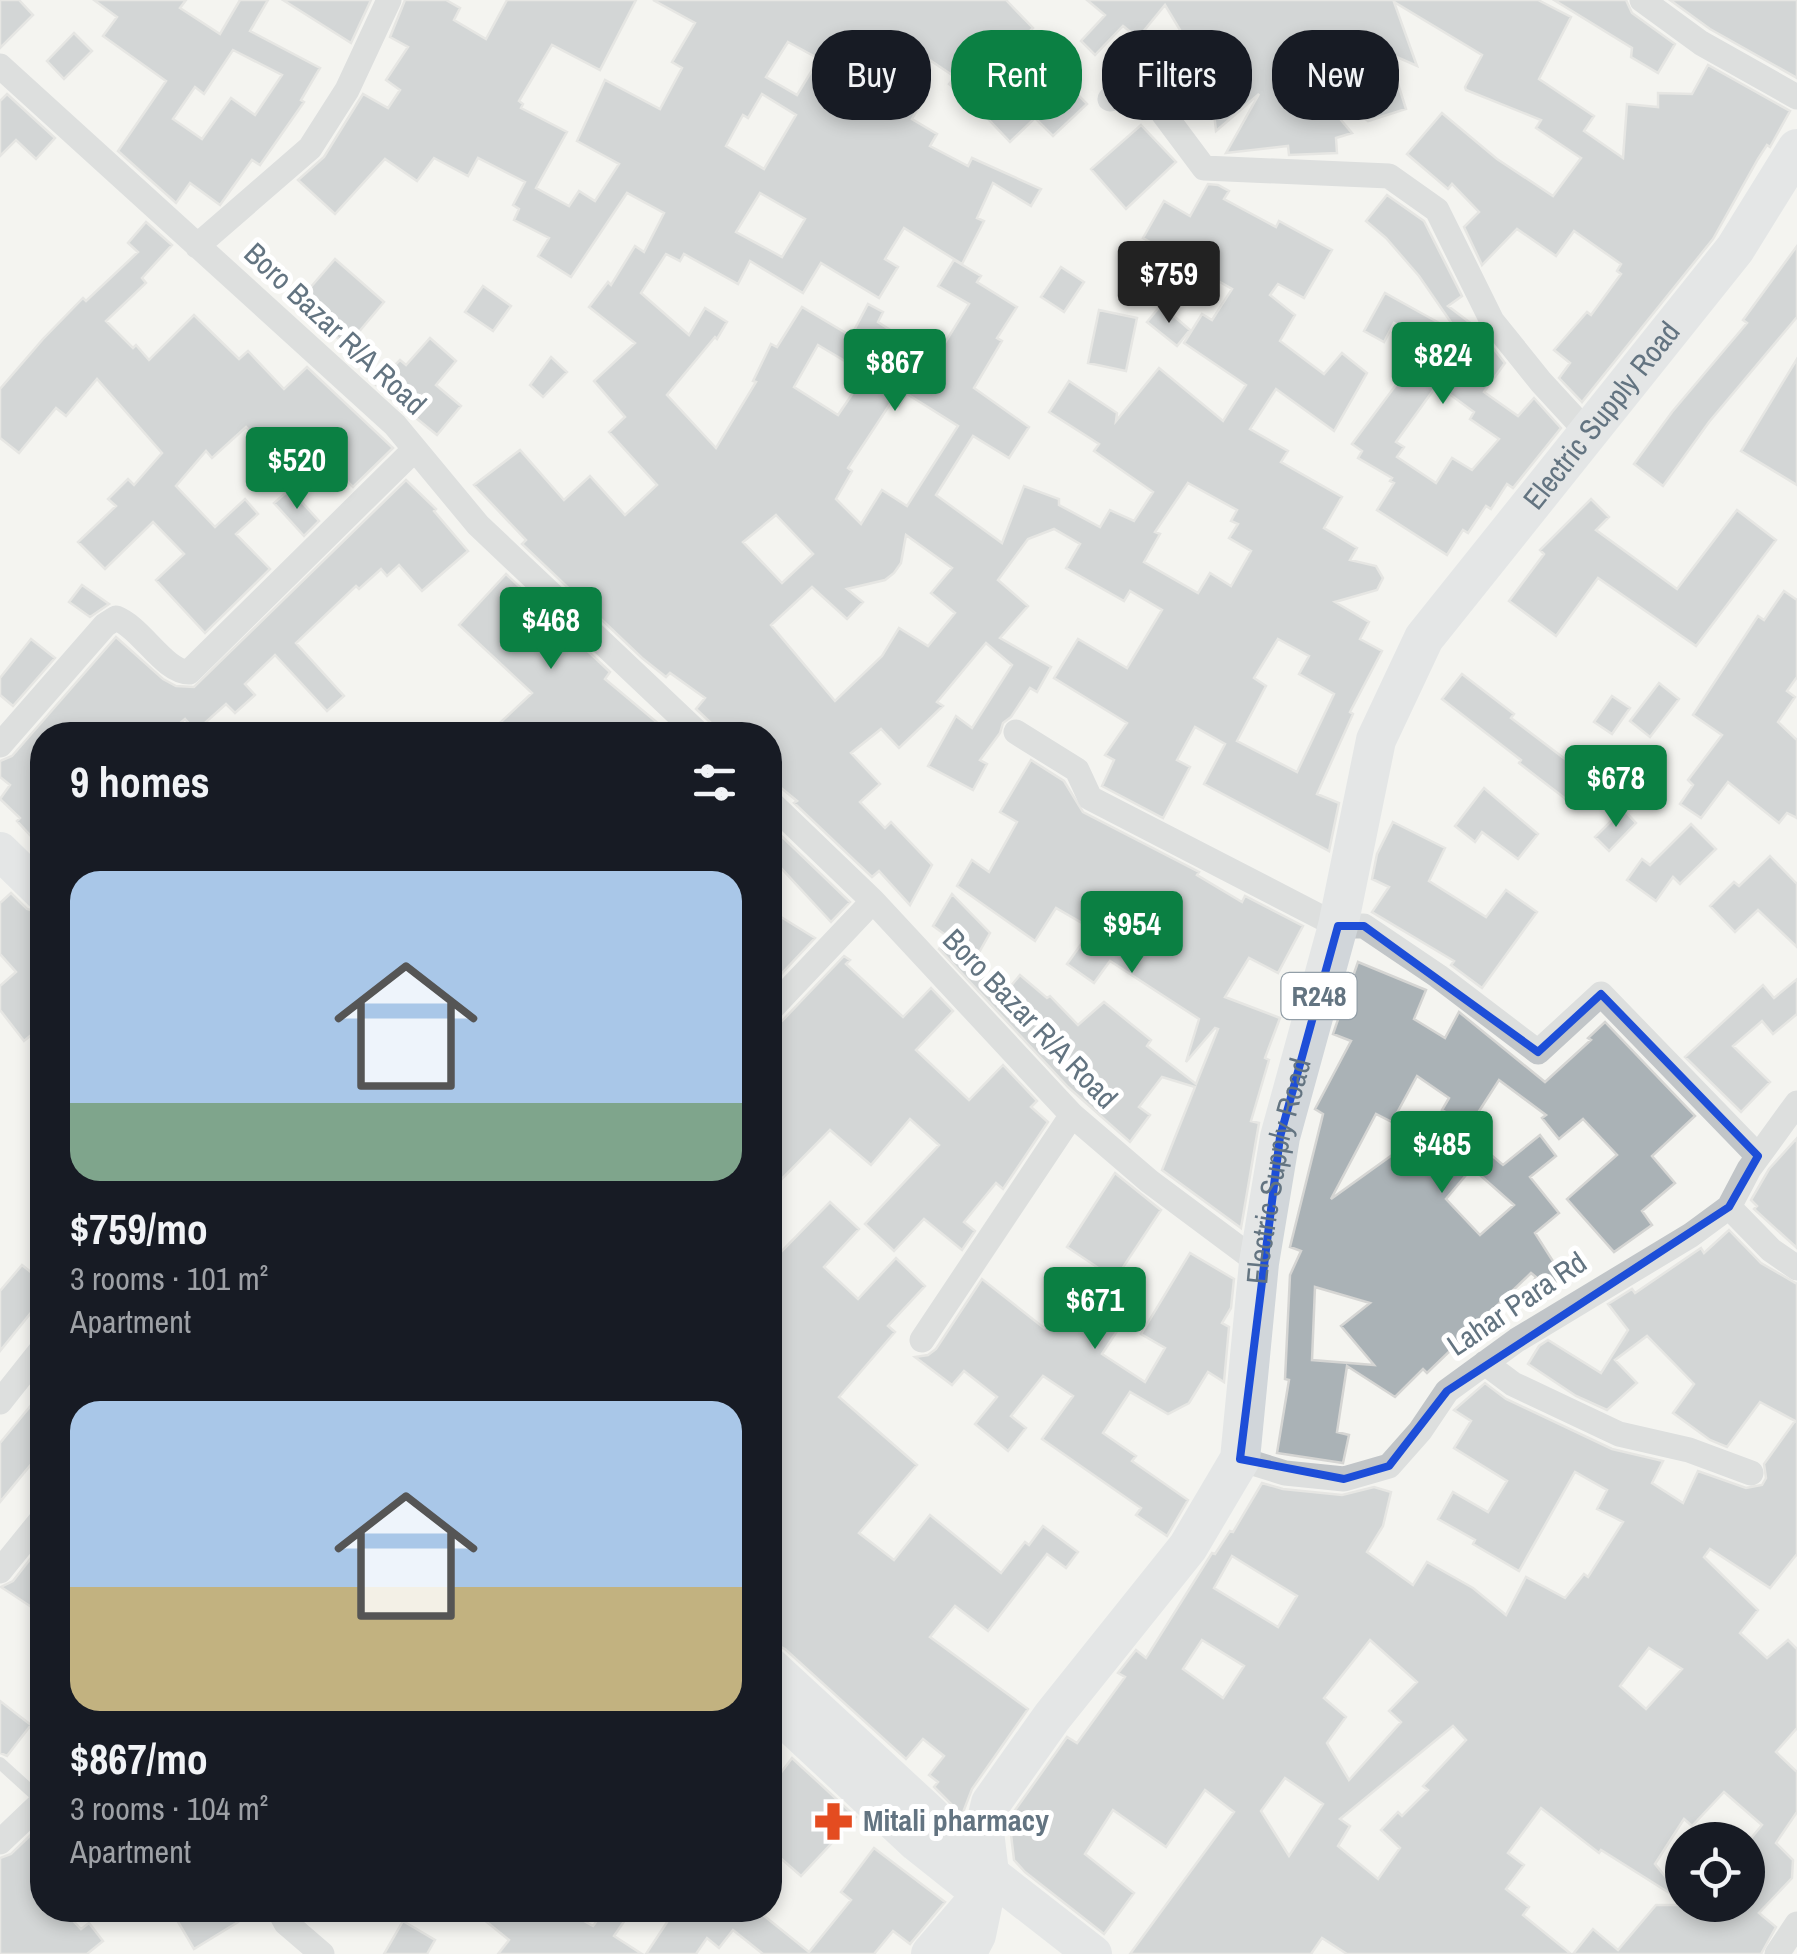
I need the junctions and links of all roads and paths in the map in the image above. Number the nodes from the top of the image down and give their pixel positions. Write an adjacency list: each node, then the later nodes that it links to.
1 (389, 0): 7 (street)
2 (1642, 0): 4 (street)
3 (0, 66): 7 (street, Boro Bazar R/A Road)
4 (1797, 97)
5 (1168, 120): 8 (street)
6 (1796, 153): 8 (main road, Electric Supply Road / R248)
7 (197, 246): 9 (street, Boro Bazar R/A Road)
8 (1588, 432): 15 (main road, Electric Supply Road / R248)
9 (414, 450): 10 (street, Boro Bazar R/A Road); 12 (street)
10 (686, 722)
11 (1016, 732): 15 (street)
12 (0, 745)
13 (782, 814): 14 (street, Boro Bazar R/A Road)
14 (873, 902): 16 (street); 18 (street, Boro Bazar R/A Road)
15 (1338, 926): 19 (street); 21 (main road, Electric Supply Road / R248)
16 (782, 997)
17 (1797, 1103): 19 (street, Lahar Para Rd)
18 (1072, 1115): 21 (street, Boro Bazar R/A Road); 23 (street)
19 (1758, 1156): 20 (street, Lahar Para Rd)
20 (1728, 1206): 22 (street); 25 (street, Lahar Para Rd)
21 (1259, 1264): 27 (main road, Electric Supply Road / R248)
22 (1797, 1268)
23 (922, 1340)
24 (30, 1363): 26 (street)
25 (1485, 1363): 27 (street, Lahar Para Rd); 28 (street)
26 (0, 1402)
27 (1240, 1459): 37 (main road, Electric Supply Road / R248)
28 (1751, 1473)
29 (30, 1542): 30 (street)
30 (0, 1571)
31 (782, 1677): 37 (main road)
32 (782, 1717): 37 (main road)
33 (0, 1763): 34 (lane)
34 (30, 1790)
35 (30, 1813): 36 (street)
36 (0, 1842)
37 (986, 1884): 41 (main road); 42 (main road, Electric Supply Road); 43 (main road); 44 (main road)
38 (286, 1922): 40 (street)
39 (1797, 1924): 45 (street)
40 (322, 1954)
41 (931, 1954)
42 (966, 1954)
43 (1054, 1954)
44 (1093, 1954)
45 (1777, 1954)

